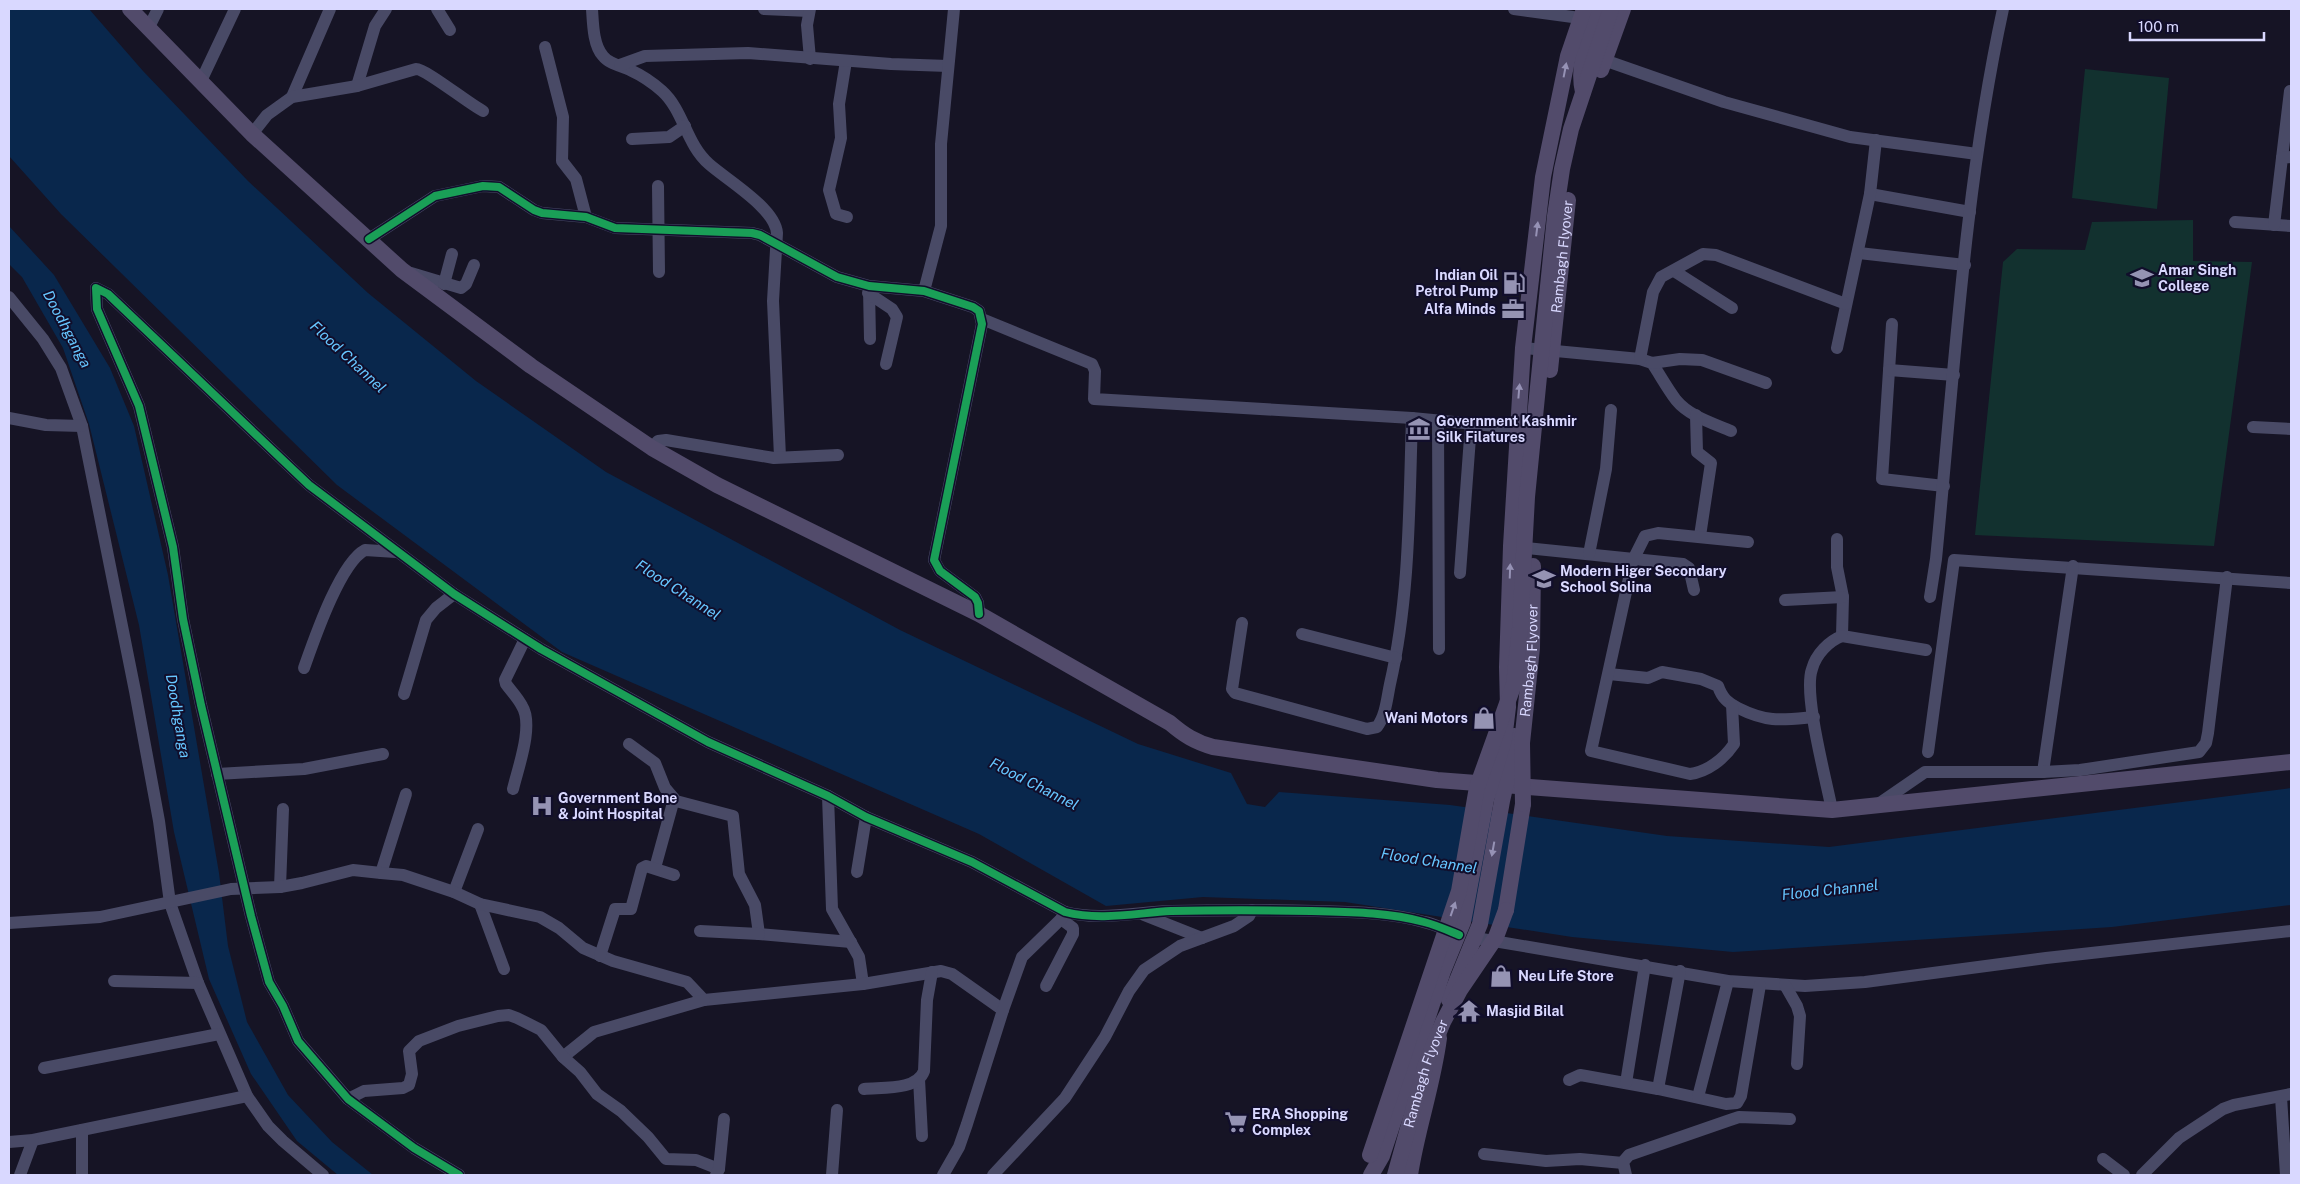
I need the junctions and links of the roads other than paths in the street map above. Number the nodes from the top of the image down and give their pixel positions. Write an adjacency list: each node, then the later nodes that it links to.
1 (130, 9): 18 (main road)
2 (158, 9): 18 (street)
3 (236, 9): 26 (street)
4 (330, 9): 30 (street)
5 (386, 9): 27 (street)
6 (437, 9): 19 (street)
7 (592, 9): 24 (street)
8 (764, 9): 16 (street)
9 (954, 9): 25 (street)
10 (1514, 9): 17 (street)
11 (1599, 9): 29 (main road)
12 (1611, 9): 29 (main road, Rambagh Flyover, bridge)
13 (1617, 9): 67 (main road)
14 (1624, 9): 22 (main road, Rambagh Flyover, bridge)
15 (2003, 9): 36 (street)
16 (810, 10): 21 (street)
17 (1582, 13): 65 (main road, one-way to 17)
18 (148, 29): 26 (main road)
19 (450, 30)
20 (545, 47): 41 (street)
21 (810, 59): 23 (street); 24 (street)
22 (1604, 60): 35 (street); 200 (main road, Rambagh Flyover, bridge)
23 (846, 62): 25 (street); 42 (street)
24 (620, 65): 32 (street)
25 (948, 66): 58 (street)
26 (201, 81): 33 (main road)
27 (357, 86): 30 (street); 31 (street)
28 (2290, 91): 37 (street)
29 (1583, 92): 199 (main road, Rambagh Flyover, one-way to 29, bridge)
30 (292, 97): 33 (street)
31 (483, 112)
32 (685, 126): 34 (street); 48 (street)
33 (252, 134): 47 (main road)
34 (632, 139)
35 (1876, 140): 36 (street); 39 (street)
36 (1978, 154): 40 (street)
37 (2287, 158): 44 (street)
38 (658, 186): 46 (street)
39 (1870, 194): 40 (street); 49 (street)
40 (1970, 212): 52 (street)
41 (586, 217): 46 (street); 47 (street)
42 (847, 217)
43 (2235, 222): 44 (street)
44 (2274, 225): 45 (street)
45 (2291, 226)
46 (658, 230): 48 (street); 55 (street)
47 (369, 239): 53 (main road)
48 (776, 242): 57 (street); 86 (street)
49 (1859, 253): 52 (street); 60 (street)
50 (452, 254): 56 (street)
51 (474, 265): 56 (street)
52 (1965, 265): 71 (street)
53 (402, 270): 56 (street); 84 (main road)
54 (1674, 271): 60 (street); 61 (street); 68 (street)
55 (659, 272)
56 (444, 284)
57 (869, 290): 58 (street); 64 (street); 69 (street)
58 (924, 291): 62 (street)
59 (9, 297): 79 (street)
60 (1846, 304): 66 (street)
61 (1732, 308)
62 (982, 319): 76 (street); 105 (street)
63 (1892, 324): 70 (street)
64 (870, 339)
65 (1523, 348): 67 (street); 81 (main road, one-way to 65)
66 (1837, 348)
67 (1545, 350): 68 (street); 92 (main road)
68 (1646, 361): 72 (street); 74 (street)
69 (886, 364)
70 (1888, 370): 71 (street); 87 (street)
71 (1954, 375): 87 (street)
72 (1766, 383)
73 (1611, 410): 94 (street)
74 (1696, 415): 83 (street); 88 (street)
75 (9, 418): 79 (street)
76 (1412, 418): 77 (street); 112 (street)
77 (1438, 421): 78 (street); 110 (street)
78 (1471, 424): 81 (street); 97 (street)
79 (82, 426): 141 (street)
80 (2253, 427): 82 (street)
81 (1516, 428): 91 (main road)
82 (2291, 429)
83 (1731, 431)
84 (652, 448): 86 (street); 105 (main road)
85 (838, 455): 86 (street)
86 (780, 457)
87 (1944, 486): 103 (street)
88 (1700, 536): 90 (street); 95 (street)
89 (1837, 539): 102 (street)
90 (1748, 542)
91 (1511, 546): 92 (street); 125 (main road, one-way to 91)
92 (1528, 548): 94 (street); 125 (main road)
93 (398, 553): 101 (street); 113 (street); 123 (street)
94 (1588, 554): 95 (street)
95 (1632, 560): 100 (street); 114 (street)
96 (2073, 566): 98 (street); 119 (street); 122 (street)
97 (1460, 573)
98 (2227, 577): 99 (street); 122 (street)
99 (2291, 583)
100 (1694, 590)
101 (454, 594): 109 (street); 115 (street)
102 (1843, 597): 104 (street); 108 (street)
103 (1930, 597)
104 (1785, 600)
105 (979, 614): 125 (main road)
106 (1242, 623): 112 (street)
107 (1302, 634): 112 (street)
108 (1842, 636): 111 (street); 117 (street)
109 (525, 639): 124 (street); 127 (street)
110 (1439, 649)
111 (1926, 650)
112 (1396, 658)
113 (304, 668)
114 (1609, 674): 116 (street); 116 (street)
115 (404, 694)
116 (1732, 705): 117 (street)
117 (1814, 717): 131 (street)
118 (629, 744): 128 (street)
119 (1928, 752)
120 (383, 754): 123 (street)
121 (2291, 762): 129 (main road)
122 (2043, 772): 129 (street)
123 (217, 774): 138 (street)
124 (513, 789)
125 (1496, 793): 131 (main road); 147 (main road)
126 (406, 794): 135 (street)
127 (828, 796): 132 (street); 152 (street)
128 (674, 799): 134 (street); 150 (street)
129 (1874, 807): 131 (main road)
130 (283, 809): 139 (street)
131 (1832, 810)
132 (866, 817): 136 (street); 145 (street)
133 (478, 829): 140 (street)
134 (655, 868): 137 (street); 153 (street)
135 (381, 872): 139 (street); 140 (street)
136 (857, 872)
137 (674, 874)
138 (245, 887): 139 (street); 141 (street); 179 (street)
139 (280, 887)
140 (454, 892): 142 (street)
141 (174, 903): 146 (street); 160 (street)
142 (480, 904): 153 (street); 155 (street)
143 (1252, 910): 144 (street); 147 (street); 151 (street)
144 (1140, 914): 145 (street); 151 (street)
145 (1063, 916): 164 (street); 166 (street)
146 (9, 924)
147 (1469, 930): 154 (street); 199 (main road); 200 (main road)
148 (700, 931): 150 (street)
149 (2291, 931): 163 (street)
150 (760, 934): 152 (street)
151 (1202, 938): 198 (street)
152 (851, 942): 161 (street)
153 (600, 956): 165 (street)
154 (1645, 966): 157 (street); 173 (street)
155 (504, 969)
156 (932, 972): 161 (street); 166 (street); 171 (street)
157 (1680, 972): 159 (street); 175 (street)
158 (114, 981): 160 (street)
159 (1728, 981): 162 (street); 178 (street)
160 (198, 983): 167 (street)
161 (862, 984): 165 (street)
162 (1760, 984): 163 (street); 178 (street)
163 (1784, 985): 169 (street)
164 (1046, 986)
165 (704, 1000): 168 (street)
166 (1003, 1010): 197 (street)
167 (219, 1034): 170 (street); 177 (street)
168 (563, 1057): 179 (street); 191 (street)
169 (1797, 1064)
170 (44, 1068)
171 (919, 1080): 174 (street); 185 (street)
172 (1569, 1080): 173 (street)
173 (1626, 1083): 175 (street)
174 (864, 1089)
175 (1658, 1090): 178 (street)
176 (2286, 1095): 184 (street); 202 (street)
177 (247, 1096): 183 (street); 194 (street)
178 (1698, 1096)
179 (348, 1099): 195 (street)
180 (836, 1110): 196 (street)
181 (724, 1119): 191 (street)
182 (1790, 1120): 190 (street)
183 (82, 1130): 186 (street); 193 (street)
184 (2287, 1134): 203 (street)
185 (922, 1136)
186 (33, 1140): 187 (street); 192 (street)
187 (9, 1142)
188 (1484, 1154): 190 (street)
189 (2103, 1159): 201 (street)
190 (1625, 1169)
191 (718, 1172)
192 (20, 1175)
193 (82, 1175)
194 (323, 1175)
195 (459, 1175)
196 (832, 1175)
197 (943, 1175)
198 (993, 1175)
199 (1370, 1175)
200 (1399, 1175)
201 (2124, 1175)
202 (2142, 1175)
203 (2286, 1175)

